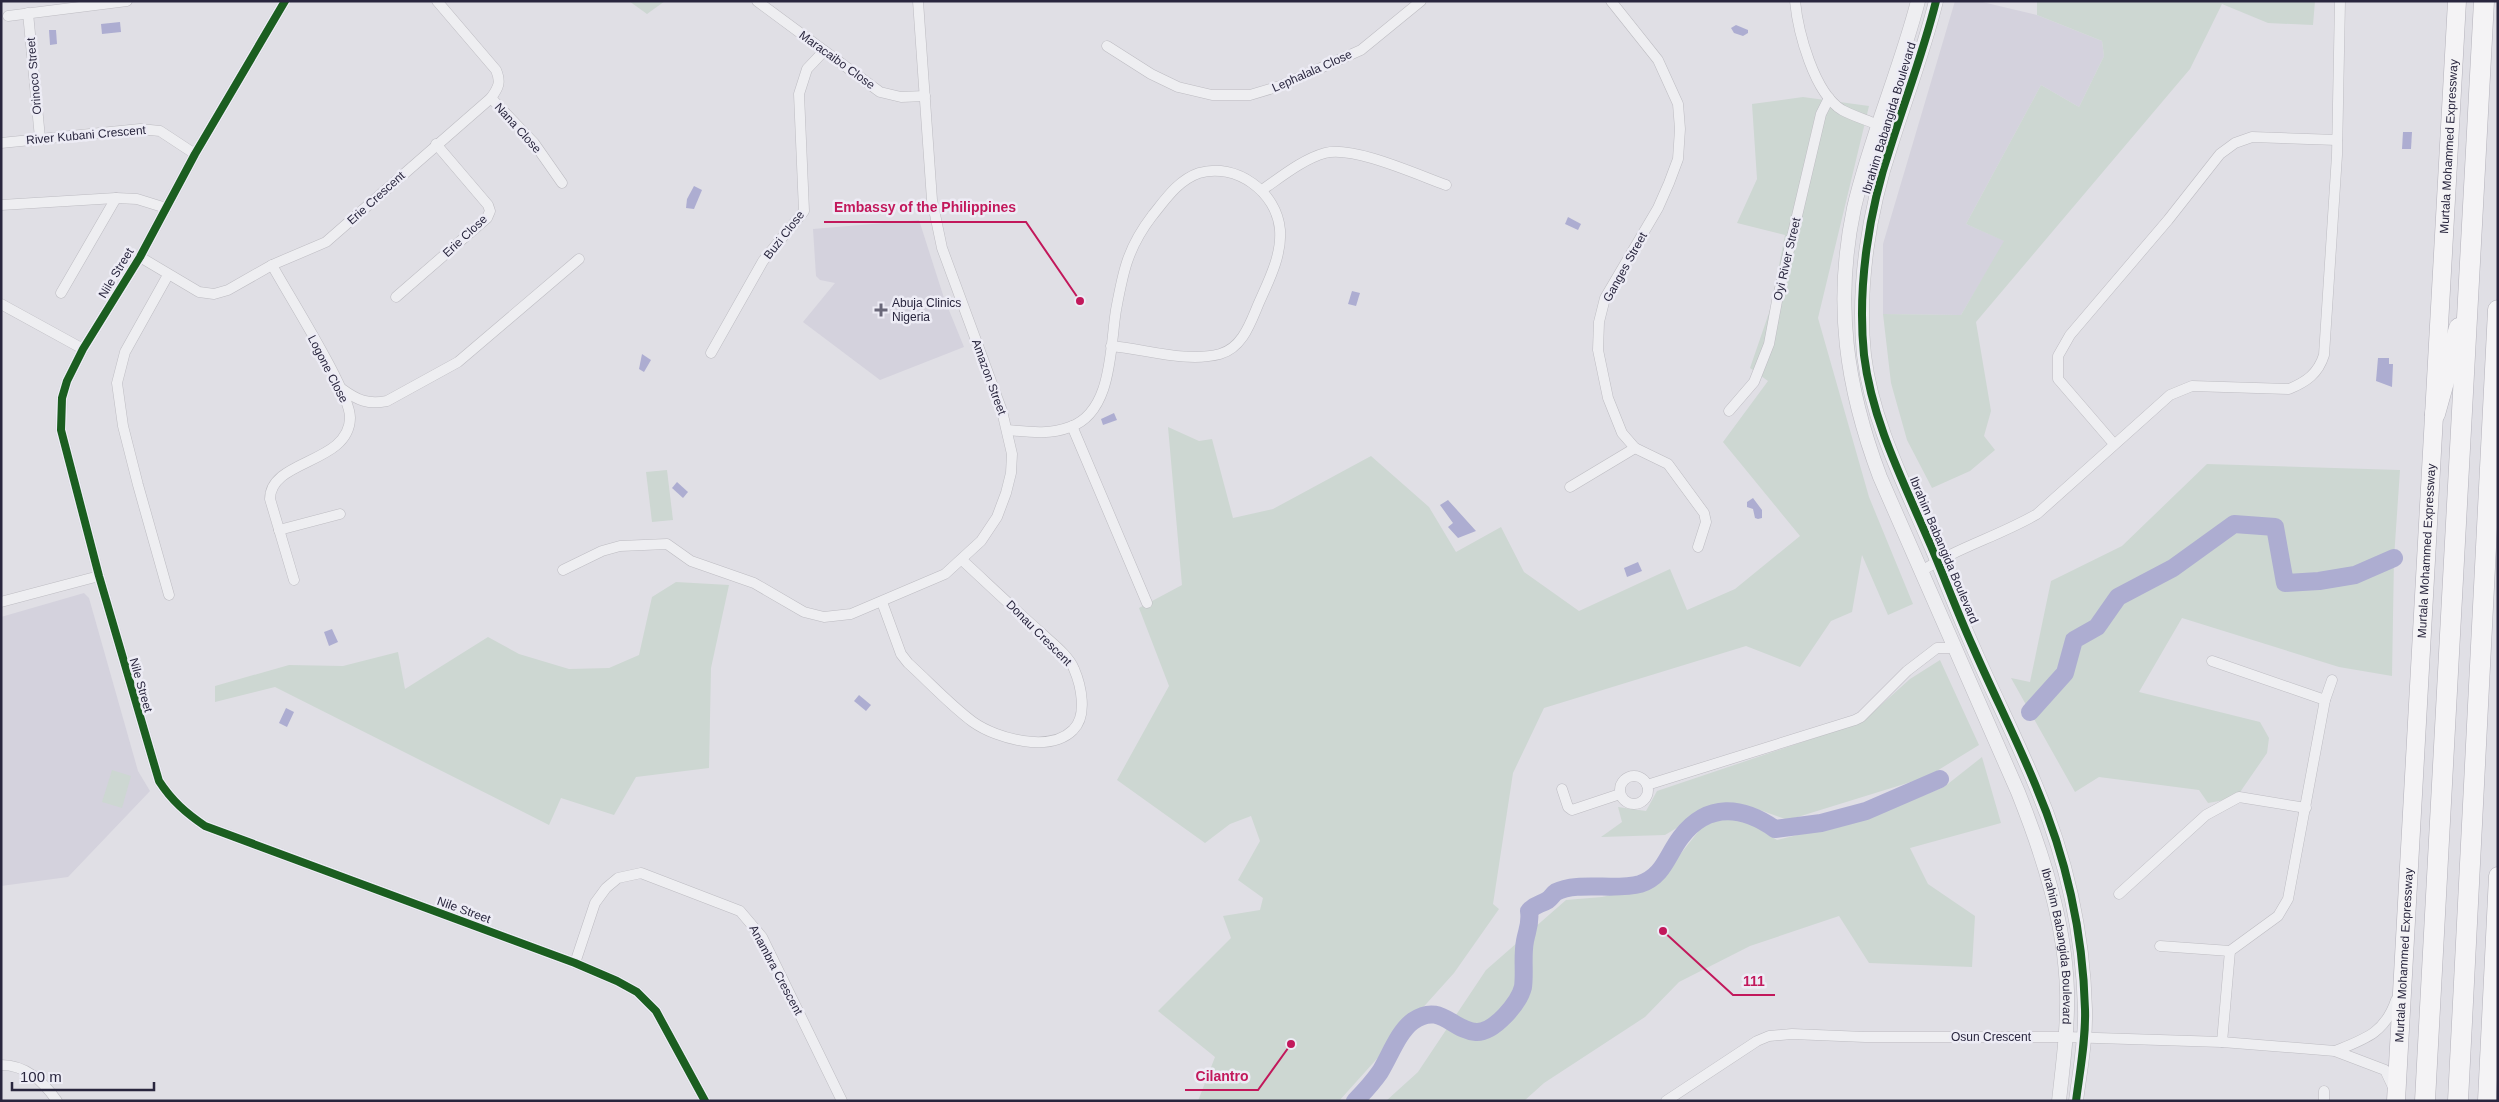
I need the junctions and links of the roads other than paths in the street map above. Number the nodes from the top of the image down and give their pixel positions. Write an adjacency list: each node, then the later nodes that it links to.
1 (128, 1): 14 (street)
2 (285, 1): 26 (street, Nile Street)
3 (437, 1): 19 (street)
4 (757, 1): 17 (street, Maracaibo Close)
5 (918, 1): 18 (street, Amazon Street)
6 (1421, 1): 16 (street, Lephalala Close)
7 (1611, 1): 51 (street, Ganges Street)
8 (1794, 1): 20 (street)
9 (1918, 1): 21 (street, Ibrahim Babangida Boulevard)
10 (1936, 1): 57 (street, Ibrahim Babangida Boulevard)
11 (2340, 1): 23 (street)
12 (2457, 1): 47 (highway, Murtala Mohammed Expressway)
13 (2484, 1): 38 (highway)
14 (28, 13): 15 (street); 22 (street, Orinoco Street)
15 (8, 16)
16 (1108, 46)
17 (824, 51): 18 (street, Maracaibo Close); 44 (street, Buzi Close)
18 (925, 96): 49 (street, Amazon Street)
19 (491, 98): 25 (street, Erie Crescent); 27 (street, Nana Close)
20 (1828, 98): 21 (street); 46 (street, Oyi River Street)
21 (1878, 125): 59 (street, Ibrahim Babangida Boulevard)
22 (40, 138): 24 (street, River Kubani Crescent); 26 (street, River Kubani Crescent)
23 (2337, 140): 50 (street); 50 (street)
24 (1, 143)
25 (436, 144): 35 (street, Erie Crescent); 39 (street, Erie Close)
26 (195, 154): 32 (street, Nile Street)
27 (562, 182)
28 (1446, 185): 29 (street)
29 (1262, 190): 42 (street); 42 (street)
30 (116, 198): 31 (street); 32 (street); 37 (street)
31 (1, 205)
32 (166, 208): 33 (street, Nile Street)
33 (140, 257): 36 (street, Erie Crescent); 43 (street, Nile Street)
34 (579, 259): 45 (street)
35 (272, 265): 36 (street, Erie Crescent); 45 (street, Logone Close)
36 (168, 275): 62 (street)
37 (61, 293)
38 (2469, 293): 47 (highway); 92 (highway)
39 (396, 297)
40 (1, 304): 43 (street)
41 (2498, 310): 93 (highway)
42 (1112, 346): 48 (street)
43 (83, 349): 60 (street, Nile Street)
44 (711, 353)
45 (340, 387): 54 (street, Logone Close)
46 (1729, 411)
47 (2435, 414): 79 (highway, Murtala Mohammed Expressway)
48 (1072, 426): 49 (street); 65 (street)
49 (1007, 430): 56 (street, Amazon Street)
50 (2114, 444): 57 (street)
51 (1635, 448): 52 (street); 55 (street, Ganges Street)
52 (1570, 487)
53 (340, 514): 54 (street)
54 (279, 530): 61 (street, Logone Close)
55 (1698, 547)
56 (962, 560): 64 (street, Amazon Street); 64 (street, Donau Crescent)
57 (1937, 560): 59 (street); 81 (street, Ibrahim Babangida Boulevard)
58 (563, 570): 64 (street, Amazon Street)
59 (1920, 572): 66 (street, Ibrahim Babangida Boulevard)
60 (99, 576): 63 (street); 78 (street, Nile Street)
61 (294, 580)
62 (169, 595)
63 (1, 602)
64 (882, 602)
65 (1147, 603)
66 (1953, 648): 70 (street); 80 (street, Ibrahim Babangida Boulevard)
67 (2212, 661): 69 (street)
68 (2332, 680): 69 (street)
69 (2325, 700): 73 (street)
70 (1647, 785): 72 (street); 72 (street)
71 (1562, 789): 72 (street)
72 (1620, 794)
73 (2306, 808): 75 (street); 77 (street)
74 (2498, 876): 94 (highway)
75 (2119, 894)
76 (2160, 946): 77 (street)
77 (2230, 951): 82 (street)
78 (575, 963): 86 (street, Nile Street); 87 (street, Anambra Crescent)
79 (2403, 982): 83 (street); 91 (highway, Murtala Mohammed Expressway)
80 (2066, 1037): 81 (street, Osun Crescent); 88 (street, Osun Crescent); 89 (street, Ibrahim Babangida Boulevard)
81 (2084, 1038): 82 (street, Osun Crescent); 90 (street, Ibrahim Babangida Boulevard)
82 (2222, 1042): 83 (street, Osun Crescent)
83 (2335, 1051): 91 (street)
84 (1, 1065): 85 (street)
85 (57, 1101)
86 (705, 1101)
87 (842, 1101)
88 (1666, 1101)
89 (2059, 1101)
90 (2076, 1101)
91 (2396, 1101)
92 (2425, 1101)
93 (2458, 1101)
94 (2487, 1101)

